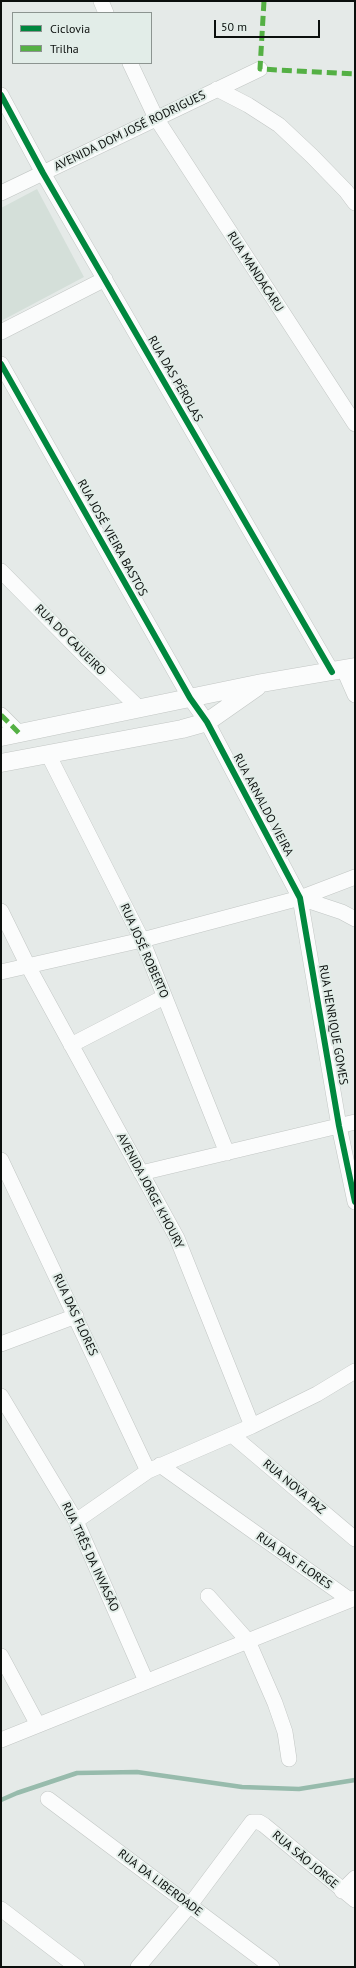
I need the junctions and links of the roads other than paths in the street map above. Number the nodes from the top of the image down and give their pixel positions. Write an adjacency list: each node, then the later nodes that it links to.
1 (101, 1): 2 (street)
2 (106, 12)
3 (130, 64): 7 (street, RUA MANDACARU)
4 (260, 69): 5 (street, AVENIDA DOM JOSÉ RODRIGUES)
5 (217, 90): 7 (street, AVENIDA DOM JOSÉ RODRIGUES); 10 (street)
6 (1, 94): 8 (street, RUA DAS PÉROLAS)
7 (156, 118): 8 (street, AVENIDA DOM JOSÉ RODRIGUES); 14 (street, RUA MANDACARU)
8 (43, 173): 9 (street, AVENIDA DOM JOSÉ RODRIGUES); 11 (street, RUA DAS PÉROLAS)
9 (1, 193)
10 (355, 203)
11 (105, 279): 12 (street); 16 (street, RUA DAS PÉROLAS)
12 (1, 332)
13 (1, 364): 19 (street, RUA JOSÉ VIEIRA BASTOS)
14 (355, 424)
15 (1, 571): 20 (street, RUA DO CAJUEIRO)
16 (344, 670): 17 (street); 18 (street, RUA DAS PÉROLAS)
17 (262, 682): 19 (street); 22 (street)
18 (355, 696)
19 (190, 698): 20 (street); 22 (street, RUA JOSÉ VIEIRA BASTOS)
20 (139, 708): 23 (street)
21 (1, 715): 23 (street)
22 (207, 722): 25 (street); 28 (street, RUA ARNALDO VIEIRA)
23 (20, 734): 24 (street)
24 (1, 737)
25 (48, 754): 26 (street); 31 (street, RUA JOSÉ ROBERTO)
26 (1, 763)
27 (355, 877): 28 (street)
28 (300, 898): 30 (street); 31 (street); 37 (street, RUA HENRIQUE GOMES)
29 (1, 911): 32 (street, AVENIDA JORGE KHOURY)
30 (355, 919)
31 (142, 940): 32 (street); 34 (street, RUA JOSÉ ROBERTO)
32 (28, 966): 33 (street); 35 (street, AVENIDA JORGE KHOURY)
33 (1, 972)
34 (164, 997): 35 (street); 38 (street, RUA JOSÉ ROBERTO)
35 (71, 1045): 40 (street, AVENIDA JORGE KHOURY)
36 (355, 1122): 37 (street)
37 (339, 1126): 38 (street); 41 (street, RUA HENRIQUE GOMES)
38 (227, 1153): 40 (street)
39 (1, 1160): 42 (street, RUA DAS FLORES)
40 (141, 1173): 46 (street, AVENIDA JORGE KHOURY)
41 (355, 1202)
42 (76, 1316): 43 (street); 48 (street, RUA DAS FLORES)
43 (1, 1344)
44 (355, 1371): 46 (street)
45 (1, 1396): 49 (street, RUA TRÊS DA INVASÃO)
46 (252, 1426): 47 (street)
47 (232, 1435): 48 (street); 50 (street, RUA NOVA PAZ)
48 (154, 1468): 49 (street); 52 (street, RUA DAS FLORES)
49 (76, 1521): 55 (street, RUA TRÊS DA INVASÃO)
50 (355, 1539)
51 (208, 1596): 53 (street)
52 (352, 1599): 53 (street)
53 (248, 1641): 55 (street); 58 (street)
54 (1, 1656): 56 (street)
55 (146, 1682): 56 (street)
56 (38, 1725): 57 (street)
57 (1, 1740)
58 (289, 1759)
59 (48, 1799): 63 (street, RUA DA LIBERDADE)
60 (355, 1878): 61 (street)
61 (342, 1891): 62 (street, RUA SÃO JORGE); 63 (street, RUA SÃO JORGE)
62 (355, 1900)
63 (190, 1905): 66 (street); 67 (street, RUA DA LIBERDADE)
64 (1, 1909): 65 (street)
65 (77, 1967)
66 (138, 1967)
67 (272, 1967)

